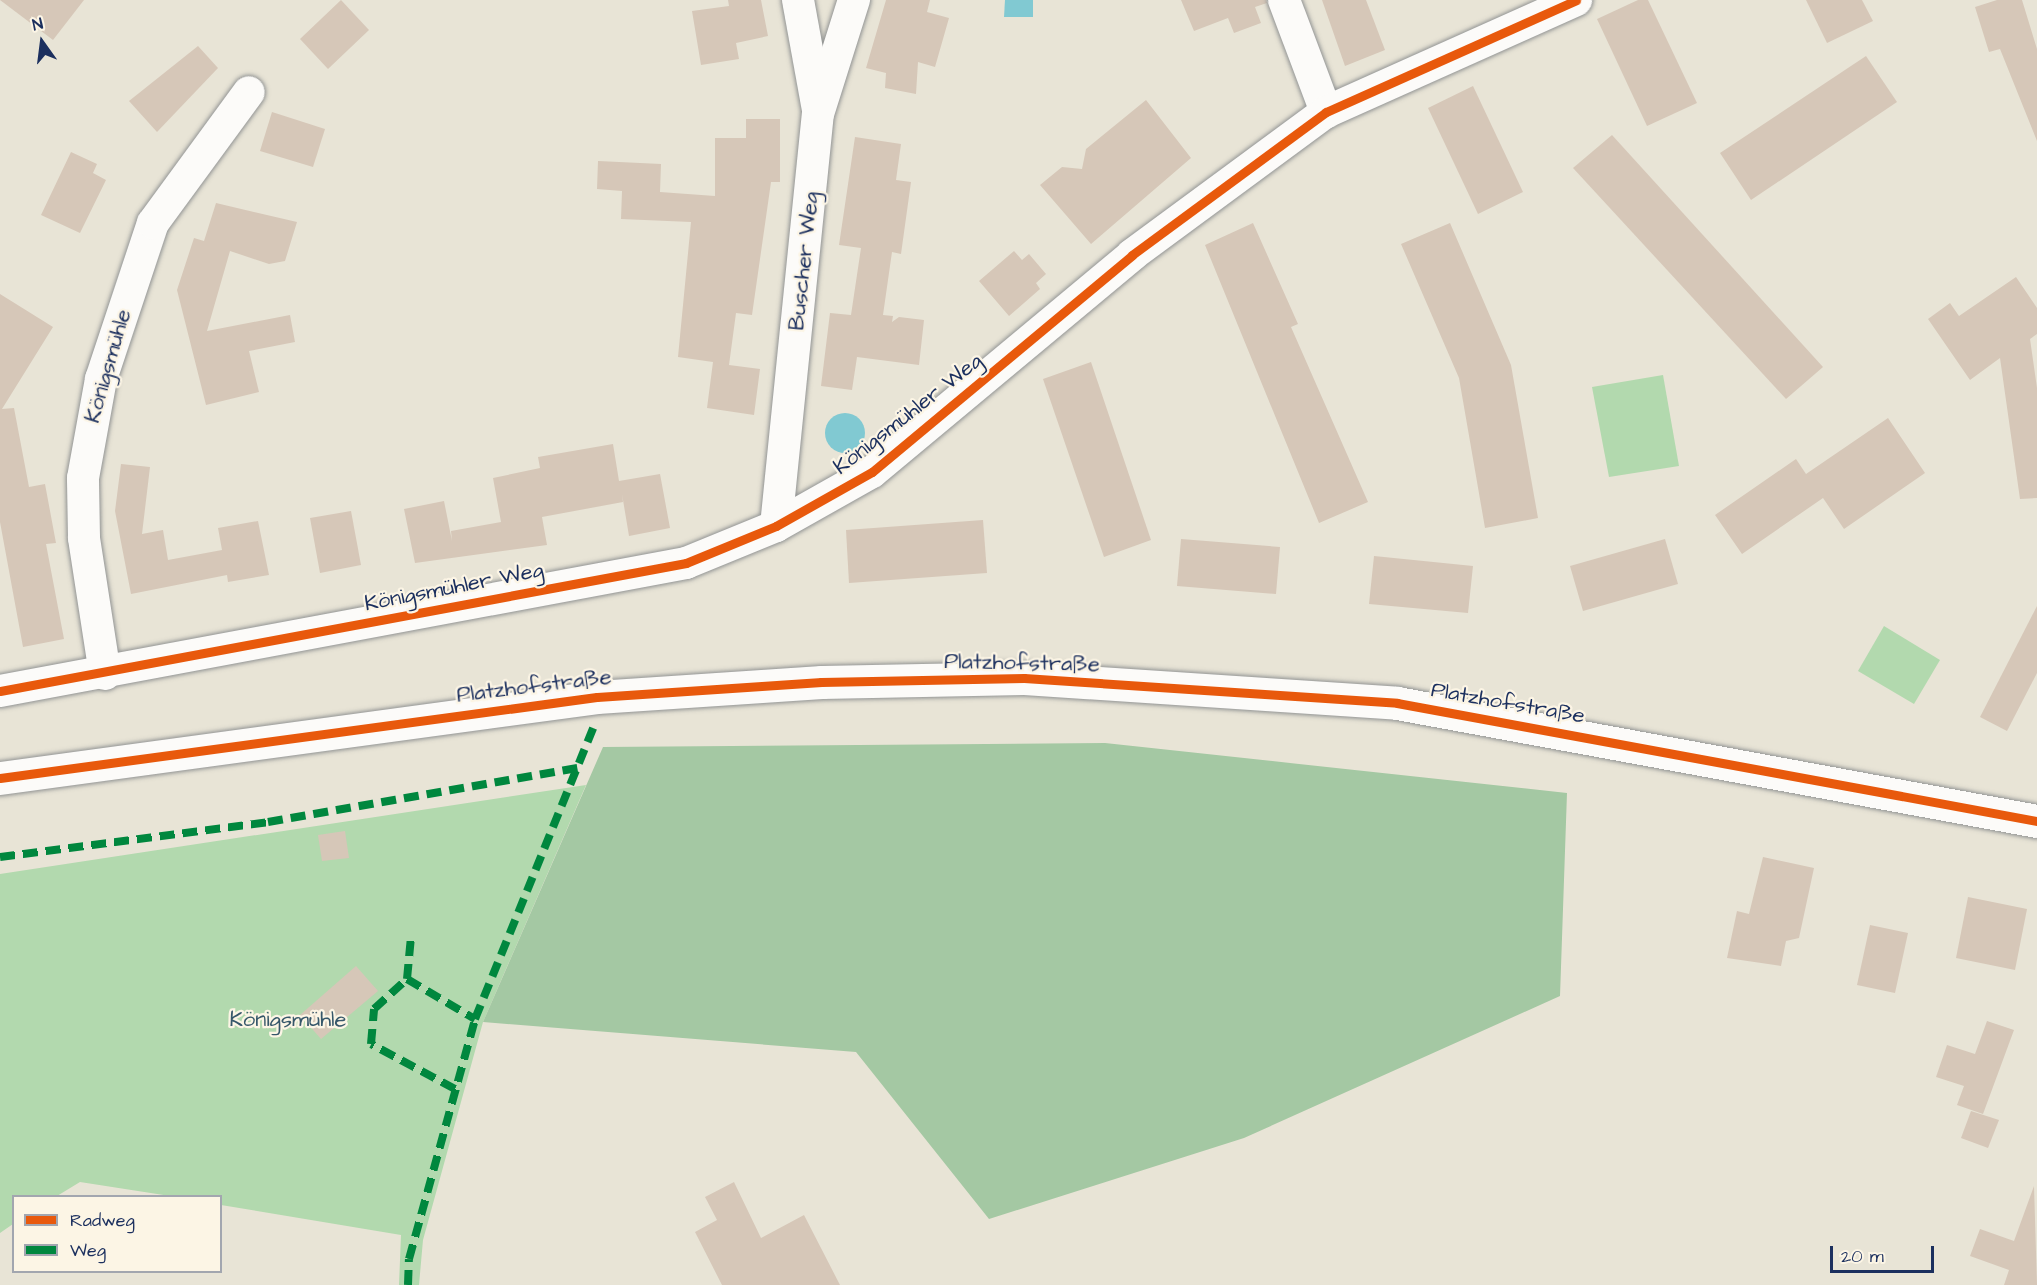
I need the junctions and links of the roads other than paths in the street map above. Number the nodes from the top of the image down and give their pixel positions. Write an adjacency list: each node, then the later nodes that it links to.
1 (798, 0): 7 (street)
2 (854, 0): 7 (street, Buscher Weg)
3 (1284, 0): 6 (street)
4 (1576, 0): 6 (street, Königsmühler Weg)
5 (249, 92): 9 (street, Königsmühle)
6 (1326, 111): 8 (street, Königsmühler Weg)
7 (818, 114): 8 (street, Buscher Weg)
8 (776, 526): 9 (street, Königsmühler Weg)
9 (105, 674): 10 (street, Königsmühler Weg)
10 (0, 691)
11 (0, 778): 12 (main road, Platzhofstraße)
12 (2037, 821)

